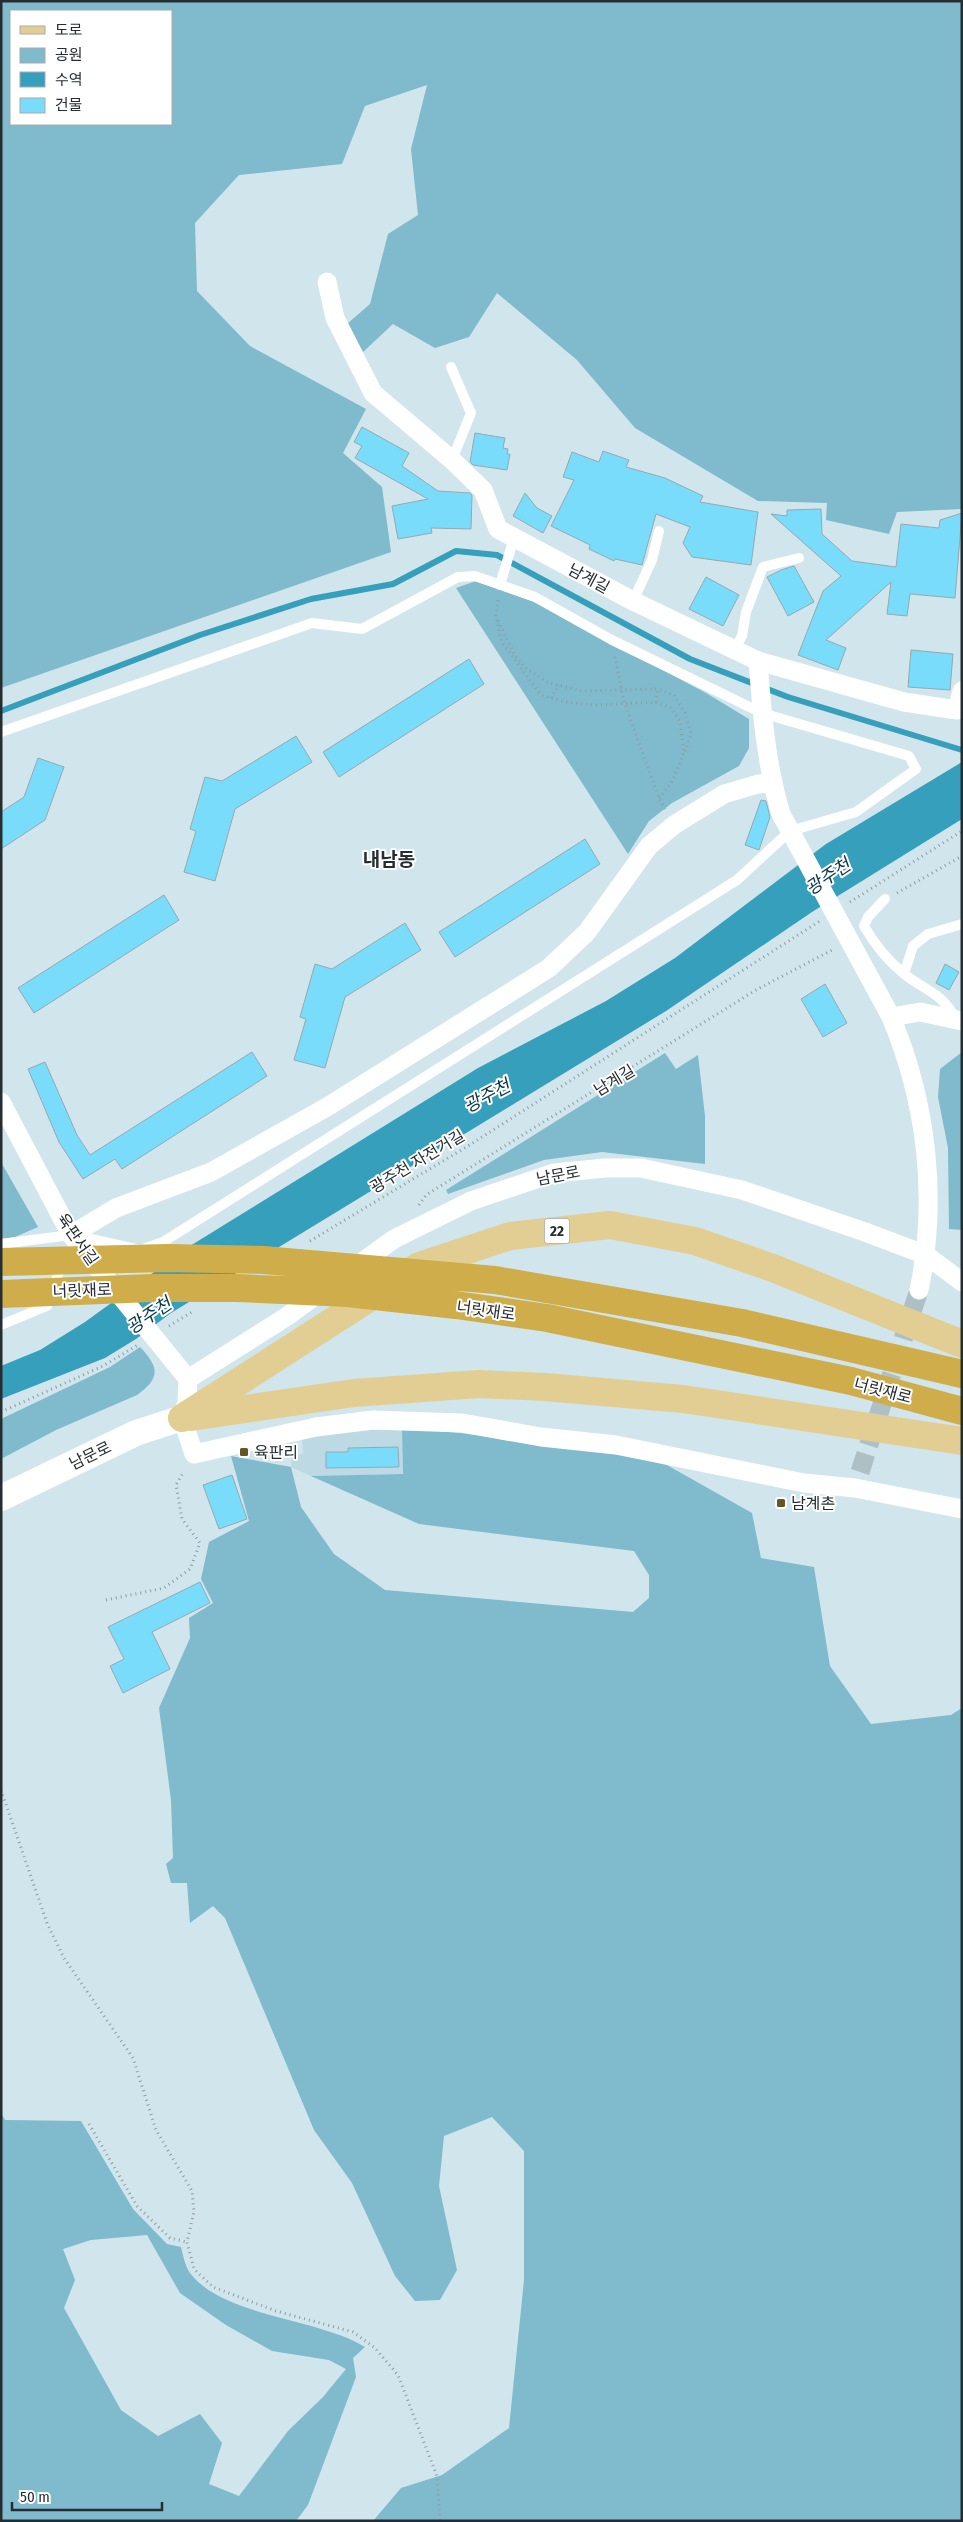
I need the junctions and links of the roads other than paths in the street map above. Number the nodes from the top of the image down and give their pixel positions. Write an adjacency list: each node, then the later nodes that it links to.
1 (327, 282): 3 (street, 남계길)
2 (451, 367): 3 (lane)
3 (452, 460): 5 (street, 남계길)
4 (659, 531): 8 (lane)
5 (512, 544): 7 (lane); 8 (street, 남계길)
6 (799, 558): 9 (lane)
7 (501, 583): 12 (lane); 13 (lane)
8 (634, 601): 9 (street, 남계길)
9 (734, 650): 10 (street, 남계길)
10 (759, 666): 11 (street, 남계길); 12 (street)
11 (962, 691)
12 (762, 707): 14 (street); 15 (lane)
13 (1, 732)
14 (772, 783): 15 (street); 23 (street)
15 (793, 836): 19 (street); 23 (lane)
16 (885, 899): 18 (lane)
17 (962, 924): 18 (lane)
18 (904, 974): 20 (lane)
19 (891, 1017): 20 (street); 24 (street)
20 (959, 1021)
21 (1, 1102): 23 (street, 육판서길)
22 (1, 1244): 23 (lane)
23 (68, 1244): 29 (lane); 32 (street, 육판서길)
24 (926, 1256): 26 (street, 남문로); 27 (street); 32 (street, 남문로)
25 (1, 1262): 31 (highway, 너릿재로)
26 (962, 1282)
27 (919, 1290)
28 (1, 1294): 33 (highway, 너릿재로)
29 (1, 1325)
30 (962, 1344): 34 (main road, 22)
31 (962, 1374)
32 (188, 1379): 34 (street)
33 (962, 1411)
34 (182, 1418): 35 (main road); 36 (street, 남문로); 37 (street)
35 (962, 1441)
36 (1, 1498)
37 (962, 1510)

